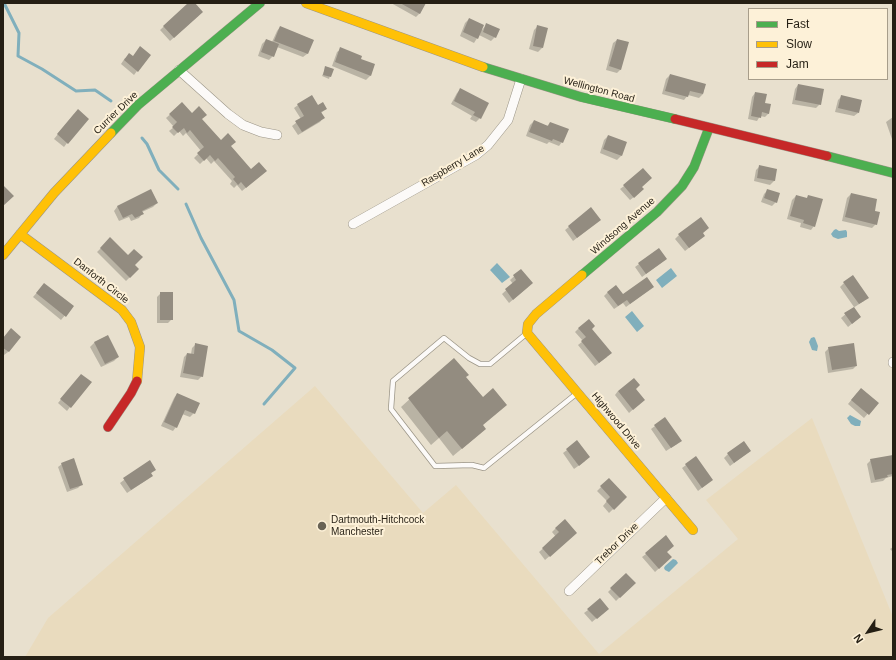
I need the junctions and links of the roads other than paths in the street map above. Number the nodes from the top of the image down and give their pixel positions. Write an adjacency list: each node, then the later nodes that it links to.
1 (260, 3): 3 (street, Currier Drive)
2 (306, 3): 4 (street, Wellington Road)
3 (179, 70): 6 (street); 9 (street, Currier Drive)
4 (521, 79): 5 (street, Wellington Road); 8 (street, Raspberry Lane)
5 (709, 128): 7 (street, Wellington Road); 11 (street, Windsong Avenue)
6 (276, 134)
7 (893, 173)
8 (353, 224)
9 (20, 234): 10 (street, Currier Drive); 13 (street, Danforth Circle)
10 (3, 255)
11 (528, 328): 12 (street, Highwood Drive); 12 (lane)
12 (577, 392): 14 (street, Highwood Drive)
13 (108, 427)
14 (666, 498): 15 (street, Highwood Drive); 16 (street, Trebor Drive)
15 (693, 530)
16 (569, 591)

